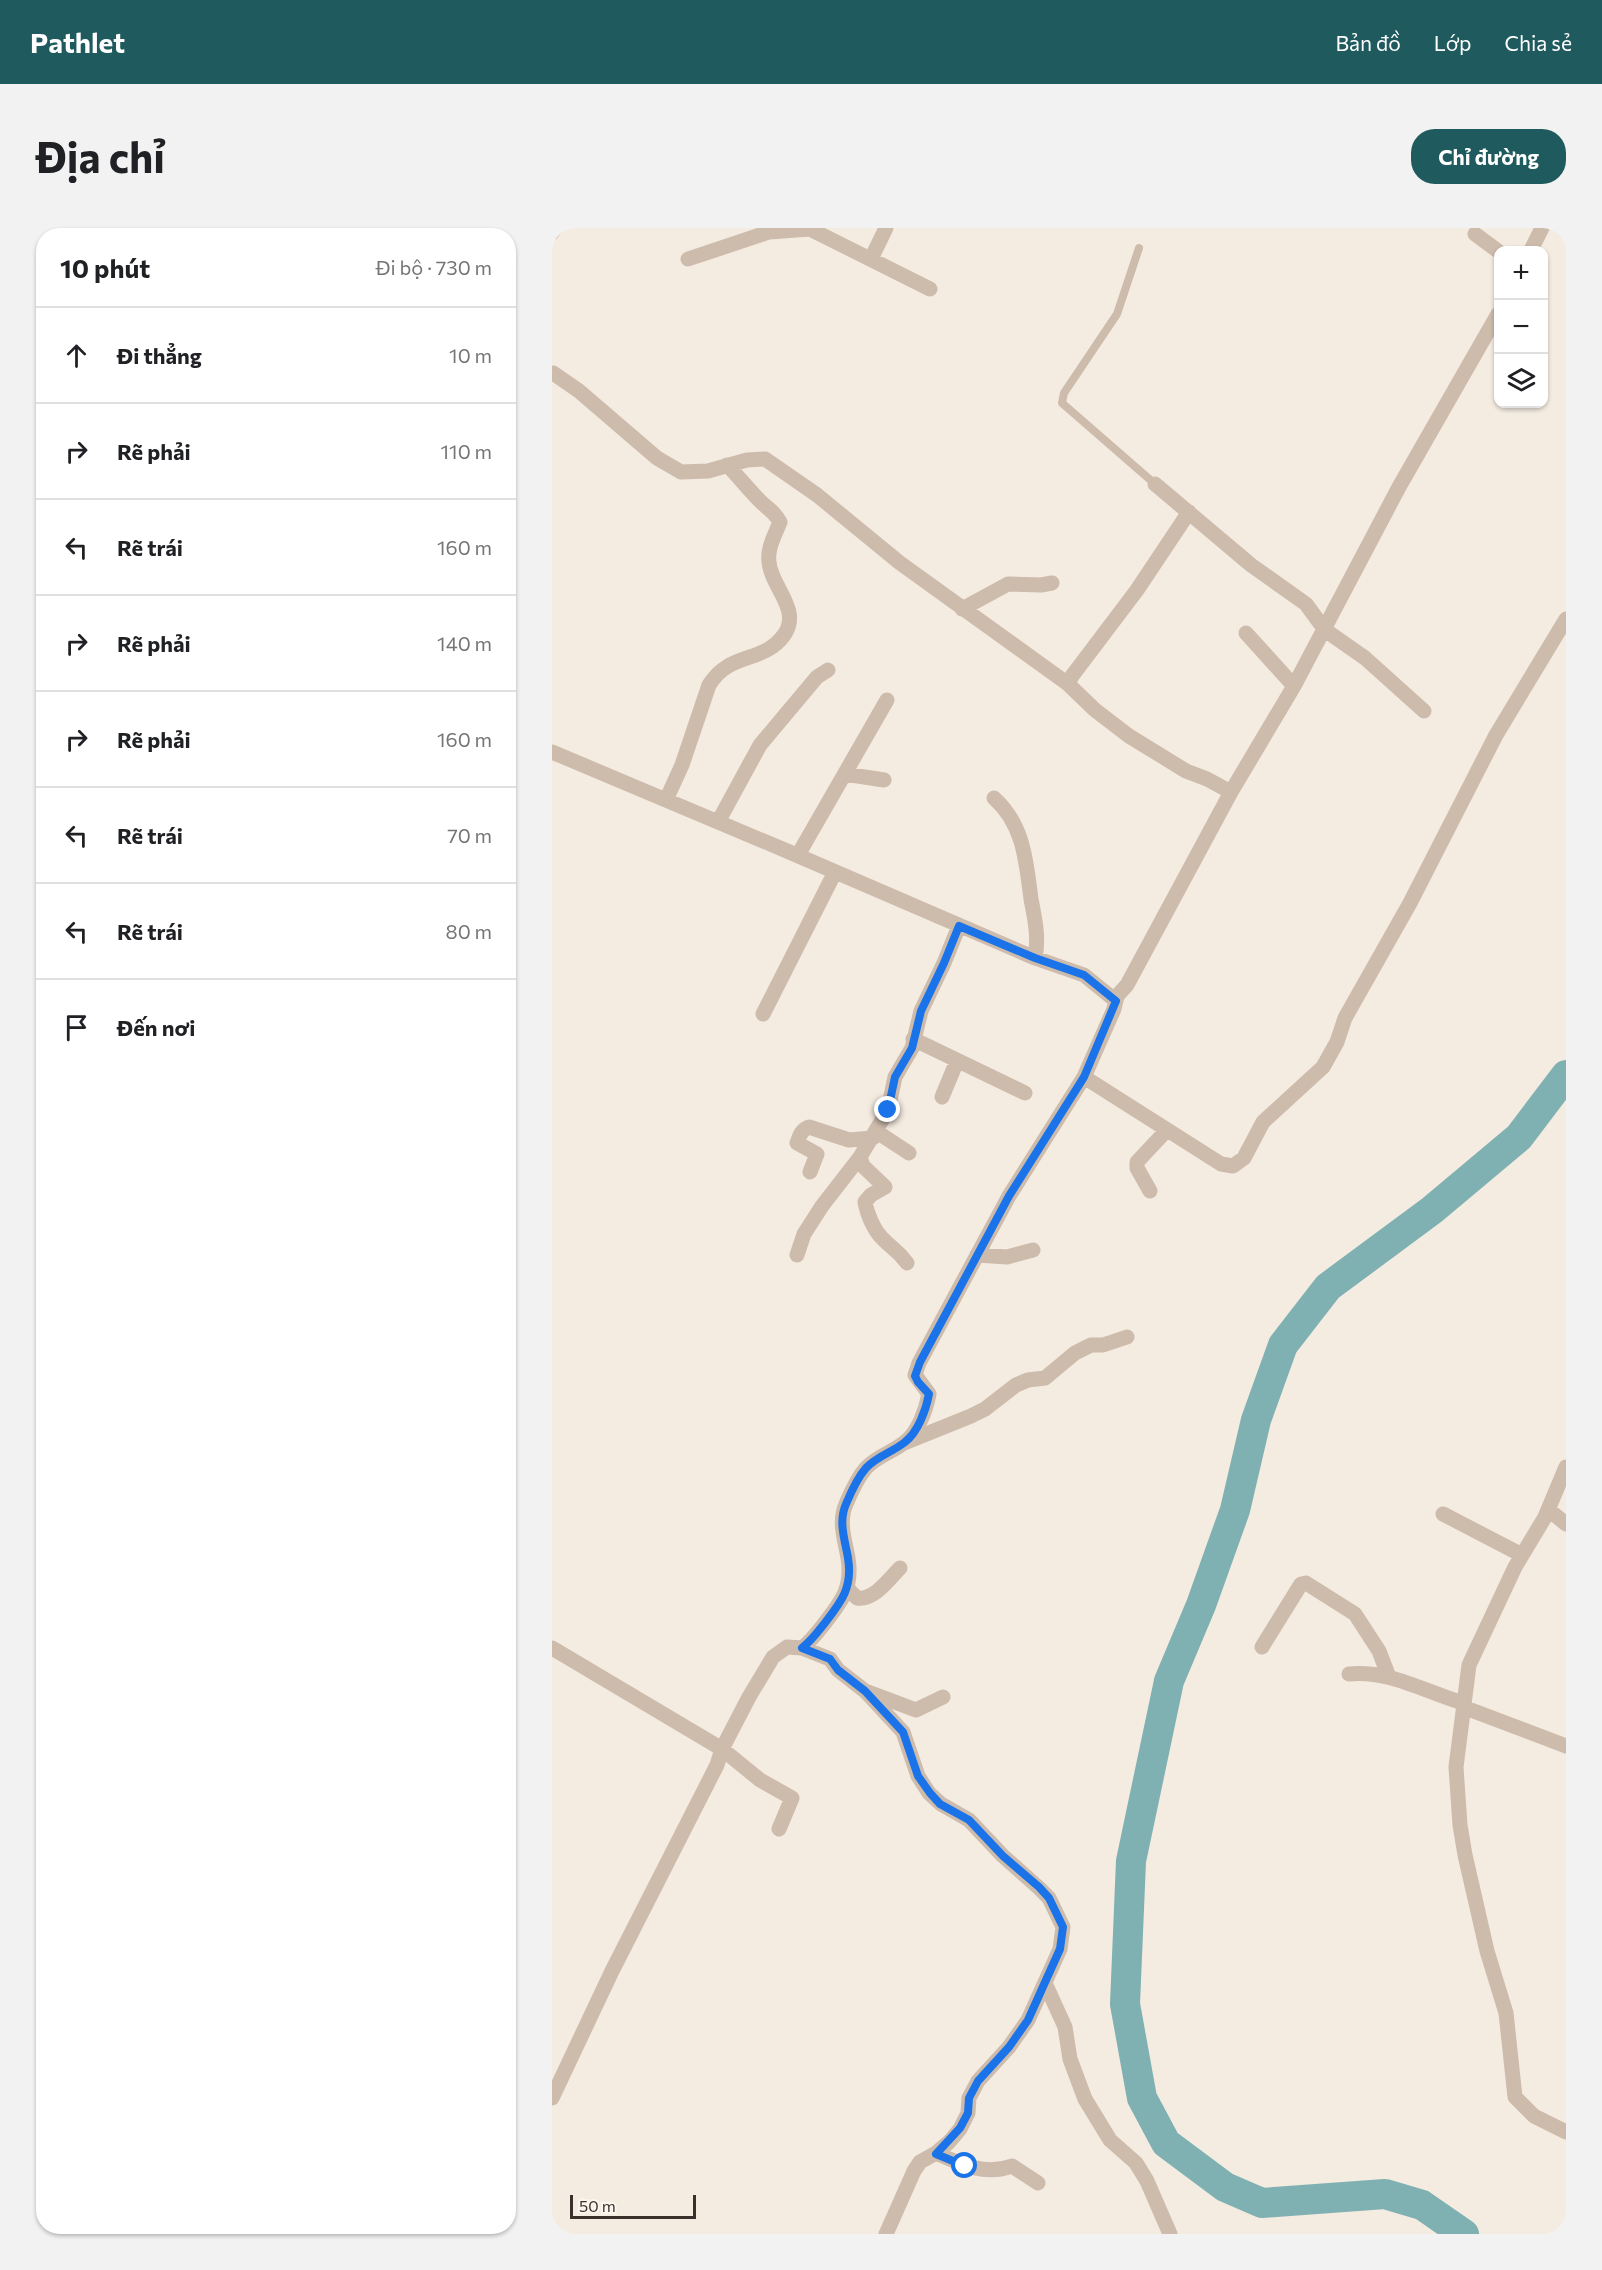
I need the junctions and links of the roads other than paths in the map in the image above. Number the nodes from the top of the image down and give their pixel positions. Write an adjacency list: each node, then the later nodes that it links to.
1 (555, 228): 5 (street)
2 (810, 228): 10 (street); 11 (street)
3 (886, 228): 11 (street)
4 (1542, 228): 7 (street)
5 (552, 233)
6 (1475, 234): 9 (street)
7 (1533, 246)
8 (1139, 248): 16 (lane)
9 (1494, 248)
10 (688, 259)
11 (871, 259): 12 (street)
12 (930, 289)
13 (1494, 321): 21 (street)
14 (553, 373): 15 (street)
15 (727, 465): 19 (street); 33 (street)
16 (1155, 484): 17 (street)
17 (1189, 512): 21 (street); 24 (street)
18 (1052, 584): 19 (street)
19 (963, 609): 24 (street)
20 (1566, 619): 46 (street)
21 (1325, 630): 25 (street); 27 (street)
22 (1246, 633): 25 (street)
23 (828, 670): 34 (street)
24 (1068, 684): 31 (street)
25 (1294, 687): 31 (street)
26 (887, 700): 29 (street)
27 (1424, 711)
28 (552, 752): 33 (street)
29 (845, 774): 30 (street); 35 (street)
30 (884, 780)
31 (1231, 792): 39 (street)
32 (993, 798): 38 (street)
33 (666, 800): 34 (street)
34 (718, 822): 35 (street)
35 (798, 855): 36 (street)
36 (835, 872): 37 (street); 40 (street)
37 (959, 926): 38 (street); 41 (street)
38 (1035, 958): 39 (street)
39 (1116, 1001): 43 (street)
40 (763, 1014)
41 (913, 1039): 42 (street); 47 (street)
42 (957, 1060): 44 (street); 45 (street)
43 (1084, 1077): 46 (street); 54 (street)
44 (1025, 1093)
45 (942, 1097)
46 (1166, 1131): 51 (street)
47 (875, 1135): 48 (street); 49 (street); 50 (street)
48 (909, 1154)
49 (860, 1157): 53 (street); 55 (street)
50 (810, 1172)
51 (1150, 1191)
52 (1033, 1250): 54 (street)
53 (797, 1255)
54 (977, 1255): 57 (street)
55 (907, 1263)
56 (1128, 1337): 57 (street)
57 (904, 1443): 64 (street)
58 (1566, 1467): 59 (street)
59 (1549, 1510): 61 (street); 62 (street)
60 (1443, 1514): 62 (street)
61 (1566, 1524)
62 (1522, 1555): 72 (street)
63 (900, 1568): 64 (street)
64 (847, 1587): 67 (street)
65 (1262, 1647): 69 (street)
66 (552, 1648): 74 (street)
67 (802, 1648): 70 (street); 74 (street)
68 (1348, 1674): 69 (street)
69 (1389, 1677): 72 (street)
70 (865, 1691): 71 (street); 76 (street)
71 (943, 1697)
72 (1463, 1705): 73 (street); 78 (street)
73 (1566, 1746)
74 (722, 1749): 75 (street); 77 (street)
75 (779, 1829)
76 (1045, 1983): 79 (street); 82 (street)
77 (552, 2098)
78 (1566, 2132)
79 (936, 2154): 80 (street); 81 (street)
80 (1038, 2183)
81 (886, 2234)
82 (1170, 2234)

